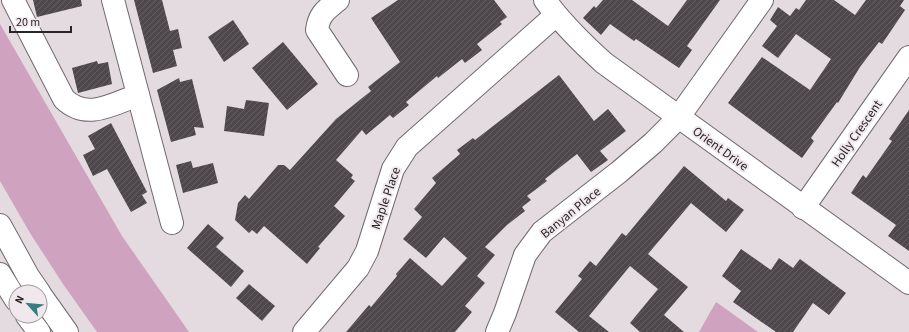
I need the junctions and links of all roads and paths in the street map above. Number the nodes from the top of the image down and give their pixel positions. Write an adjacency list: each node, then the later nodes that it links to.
1 (13, 0): 8 (street)
2 (113, 0): 8 (street)
3 (338, 0): 7 (street)
4 (762, 0): 9 (street)
5 (550, 8): 9 (street, Orient Drive); 19 (street, Maple Place)
6 (909, 57): 10 (street, Holly Crescent)
7 (347, 75)
8 (138, 95): 11 (street)
9 (678, 118): 10 (street, Orient Drive); 20 (street, Banyan Place)
10 (803, 208): 14 (street, Orient Drive)
11 (172, 223)
12 (0, 225): 15 (street)
13 (0, 274): 16 (street)
14 (909, 283)
15 (33, 284)
16 (8, 287)
17 (48, 306): 18 (street)
18 (67, 332)
19 (304, 332)
20 (497, 332)

